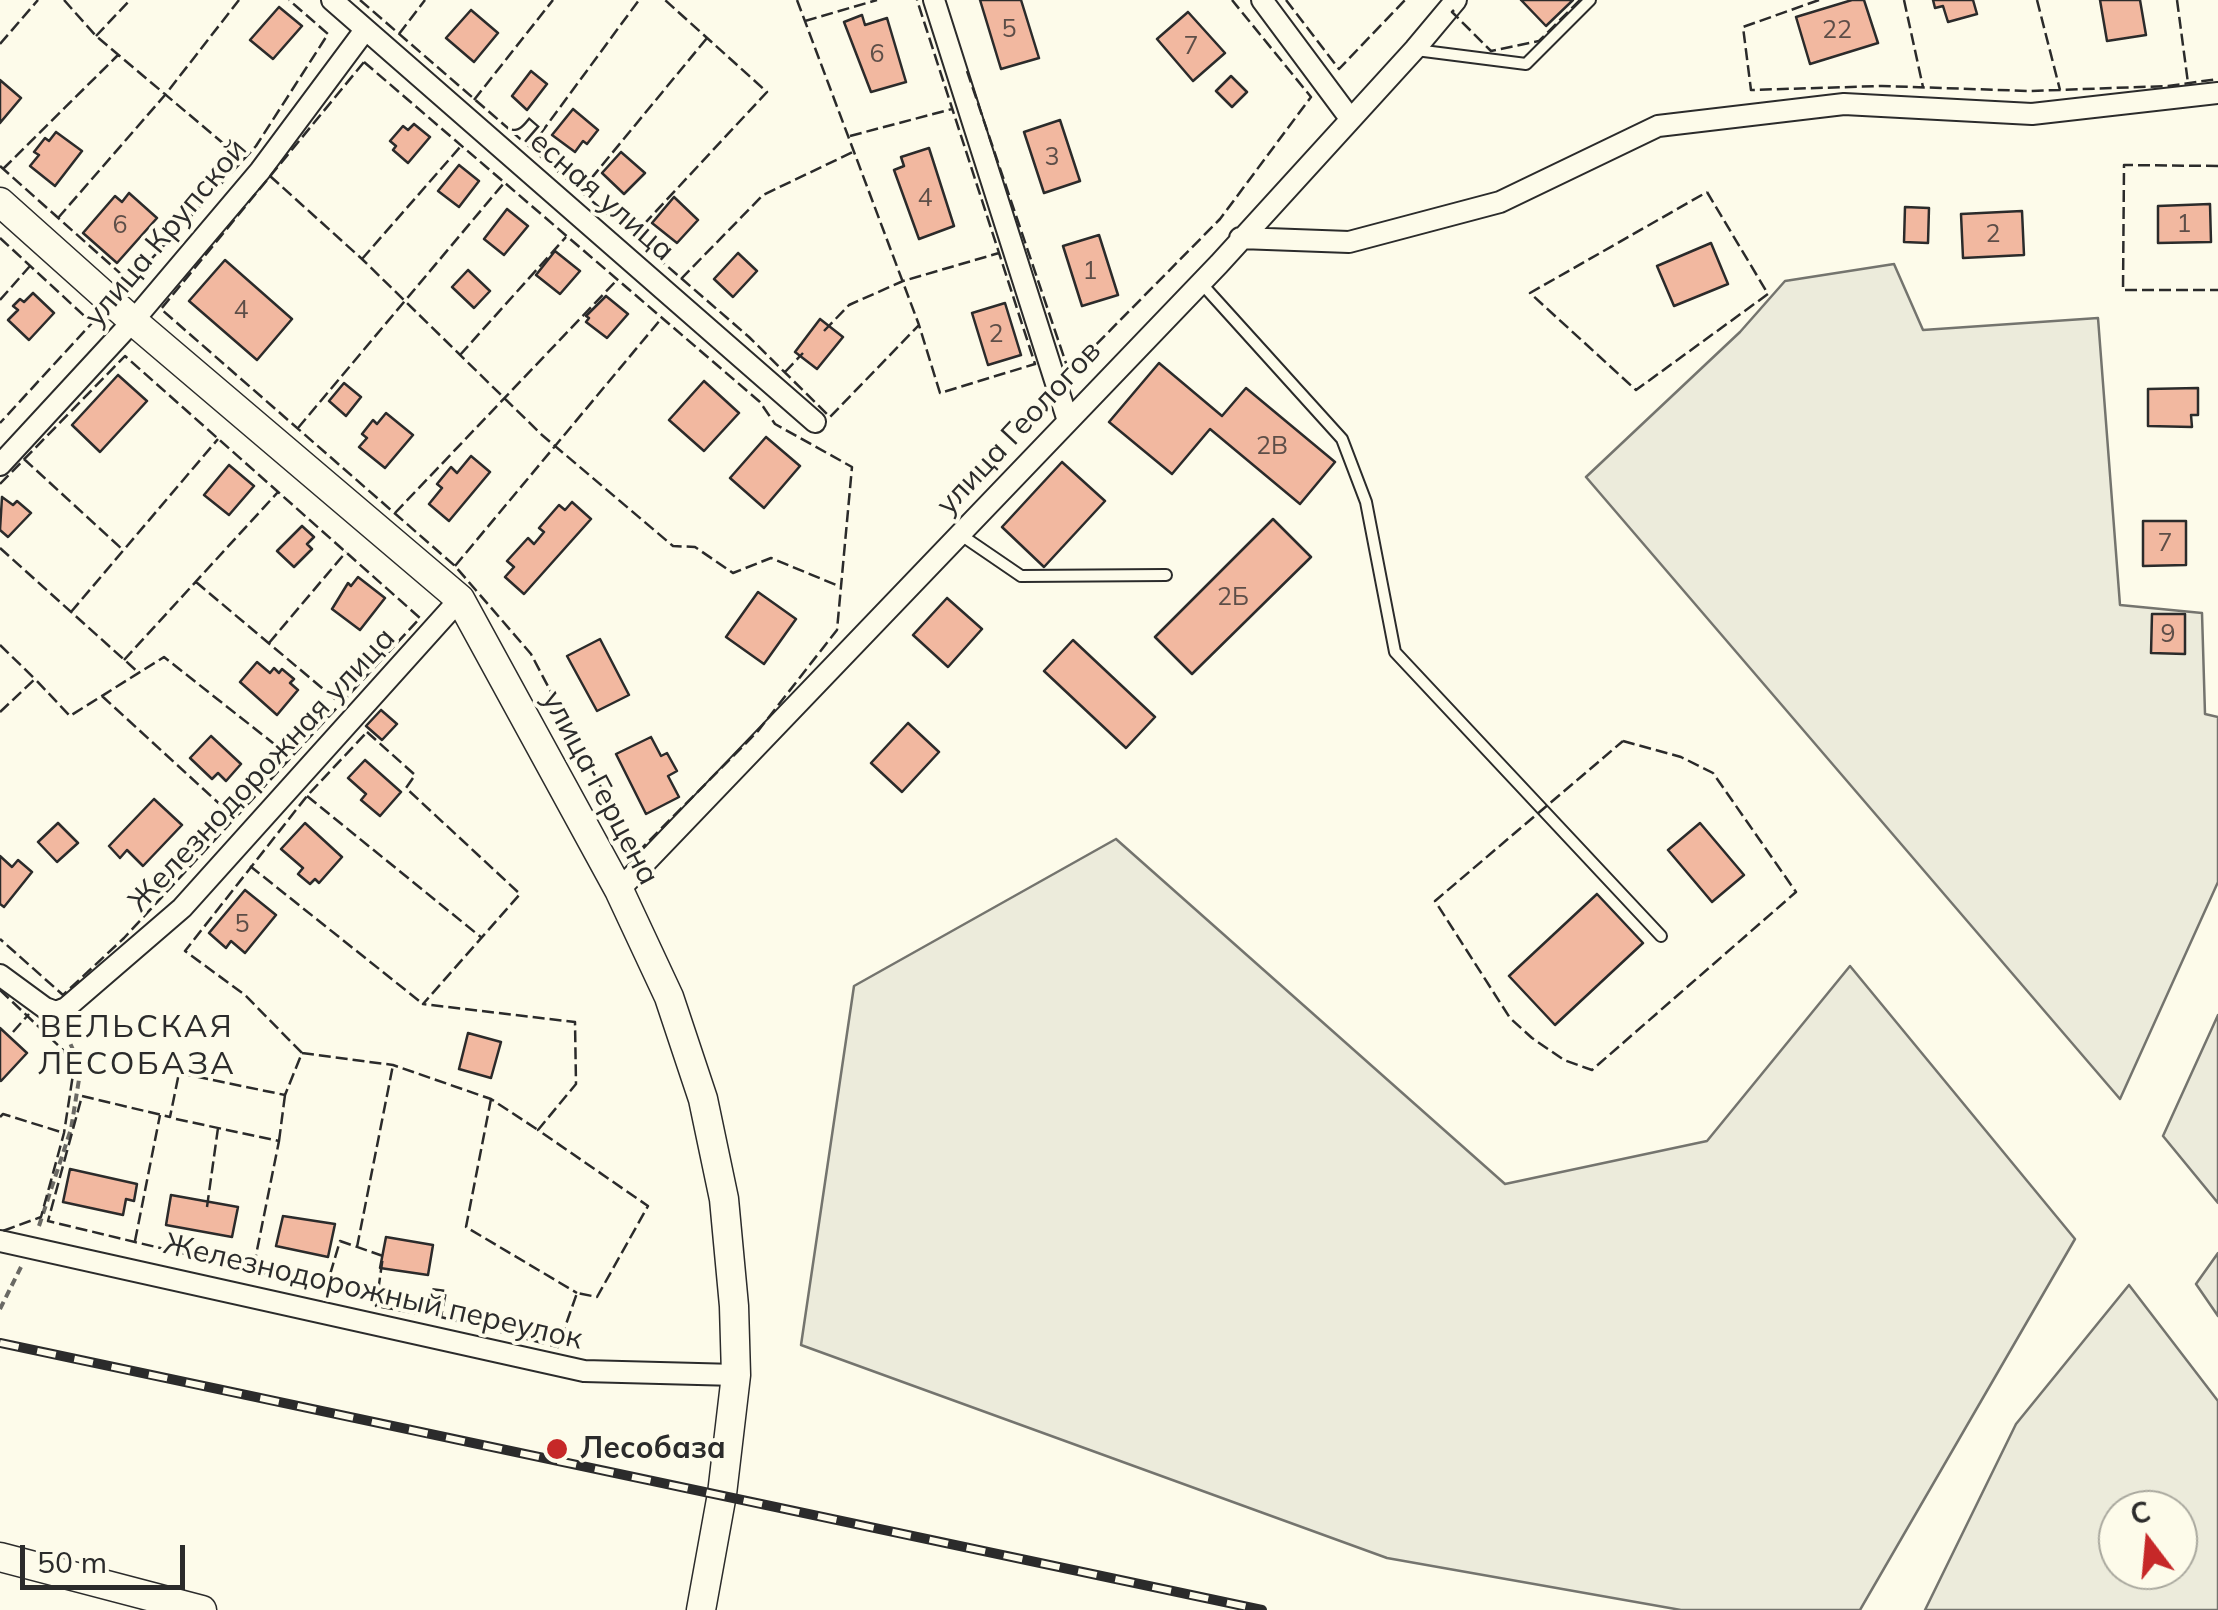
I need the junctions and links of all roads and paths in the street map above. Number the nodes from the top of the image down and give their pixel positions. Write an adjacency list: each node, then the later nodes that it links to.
1 (332, 0): 6 (street, Лесная улица)
2 (934, 0): 14 (street)
3 (1262, 0): 9 (street)
4 (1456, 0): 7 (street, улица Геологов)
5 (1590, 0): 7 (lane)
6 (365, 30): 13 (street, улица Крупской); 15 (street, Лесная улица)
7 (1415, 50): 9 (street, улица Геологов)
8 (2218, 94): 11 (street)
9 (1349, 118): 11 (street, улица Геологов)
10 (0, 202): 13 (street, улица Герцена)
11 (1240, 238): 12 (street, улица Геологов)
12 (1200, 282): 14 (street, улица Геологов); 21 (lane)
13 (133, 321): 16 (street, улица Крупской); 19 (street, улица Герцена)
14 (1068, 418): 17 (street, улица Геологов)
15 (814, 422)
16 (0, 465)
17 (960, 534): 18 (lane); 20 (street, улица Геологов)
18 (1166, 575)
19 (460, 599): 20 (street, улица Герцена); 23 (street, Железнодорожная улица)
20 (618, 890): 27 (street, улица Герцена)
21 (1662, 936)
22 (0, 974): 23 (street)
23 (56, 1012): 25 (path)
24 (0, 1241): 25 (street, Железнодорожный переулок)
25 (32, 1246): 26 (path); 27 (street, Железнодорожный переулок)
26 (0, 1309)
27 (736, 1375): 30 (street, улица Герцена)
28 (0, 1557): 29 (street)
29 (202, 1610)
30 (701, 1610)

